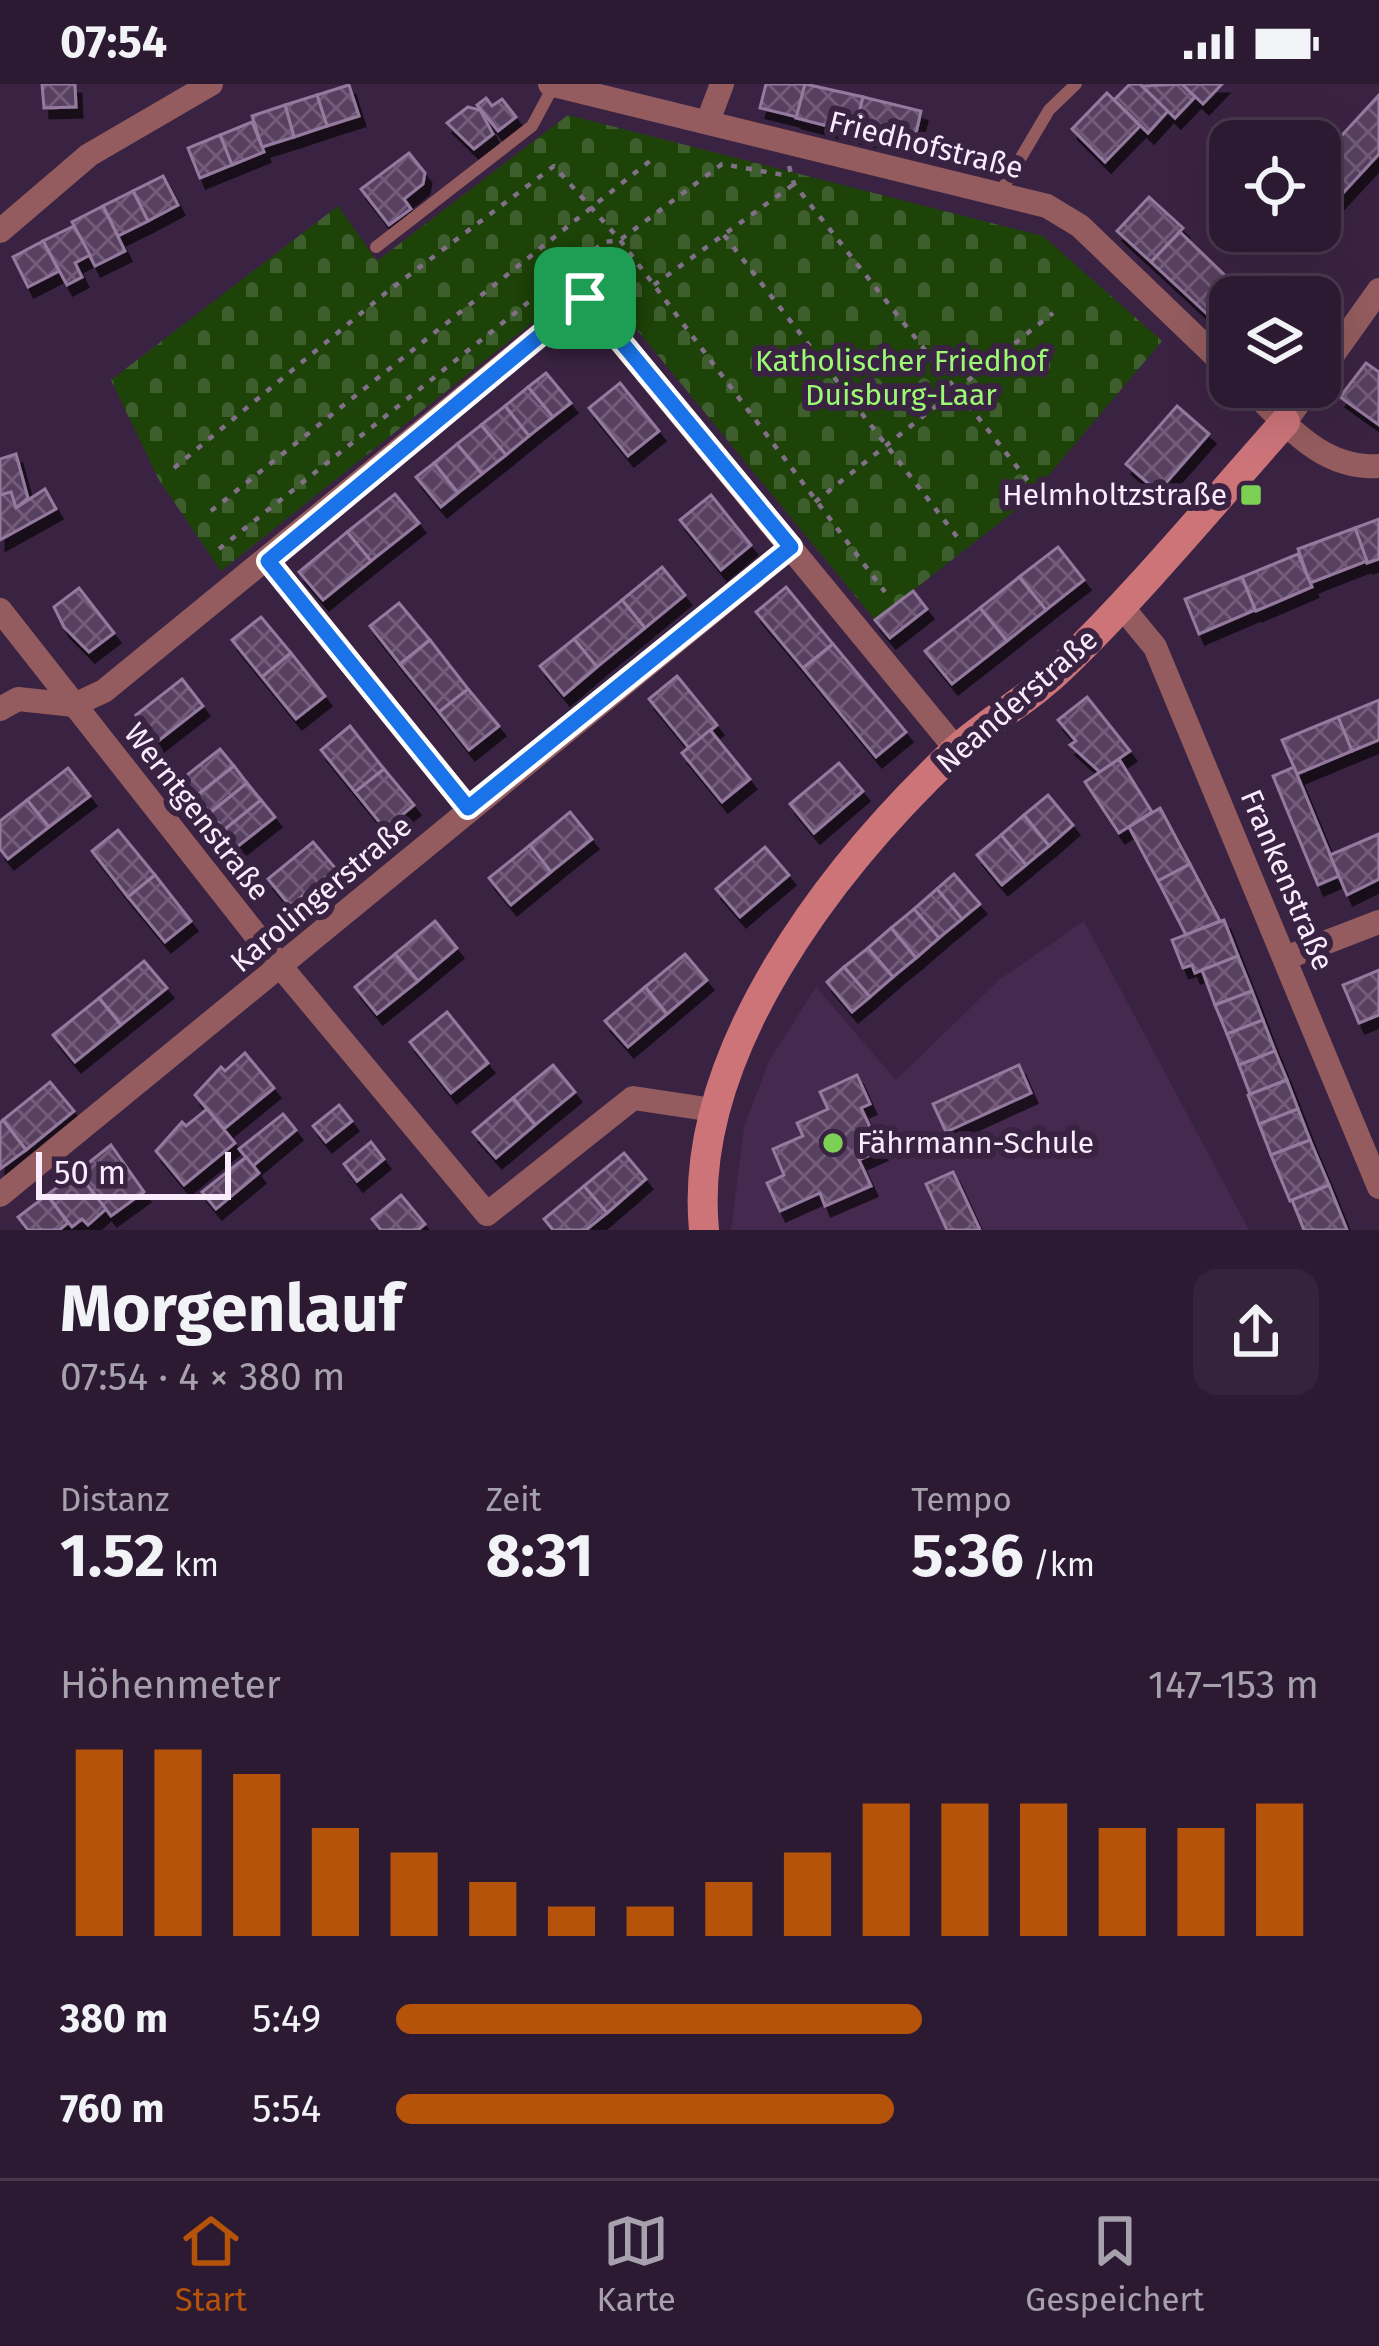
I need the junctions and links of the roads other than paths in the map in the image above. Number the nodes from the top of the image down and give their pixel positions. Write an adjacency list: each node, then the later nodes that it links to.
1 (211, 84): 7 (street)
2 (552, 84): 5 (street, Friedhofstraße); 8 (lane)
3 (722, 84): 5 (street)
4 (1076, 84): 6 (lane)
5 (708, 122): 6 (street, Friedhofstraße)
6 (1000, 193): 11 (street, Friedhofstraße)
7 (0, 231)
8 (376, 247)
9 (1379, 290): 10 (street)
10 (1341, 343)
11 (1209, 350)
12 (1270, 408): 14 (street)
13 (1295, 408): 14 (street)
14 (1285, 422): 15 (street); 18 (street, Neanderstraße)
15 (1379, 466)
16 (791, 547): 17 (street); 22 (street); 23 (street, Karolingerstraße)
17 (268, 561): 20 (street); 23 (street)
18 (1121, 607): 22 (street, Neanderstraße); 25 (street, Frankenstraße)
19 (0, 610): 20 (street, Werntgenstraße)
20 (74, 705): 21 (street); 26 (street, Werntgenstraße)
21 (0, 709)
22 (956, 750): 27 (street, Neanderstraße)
23 (468, 808): 26 (street, Karolingerstraße)
24 (1379, 922): 25 (street)
25 (1288, 957): 28 (street, Frankenstraße)
26 (281, 967): 27 (street, Werntgenstraße); 29 (street, Karolingerstraße)
27 (713, 1110): 30 (street, Neanderstraße)
28 (1379, 1187)
29 (0, 1195)
30 (704, 1230)

